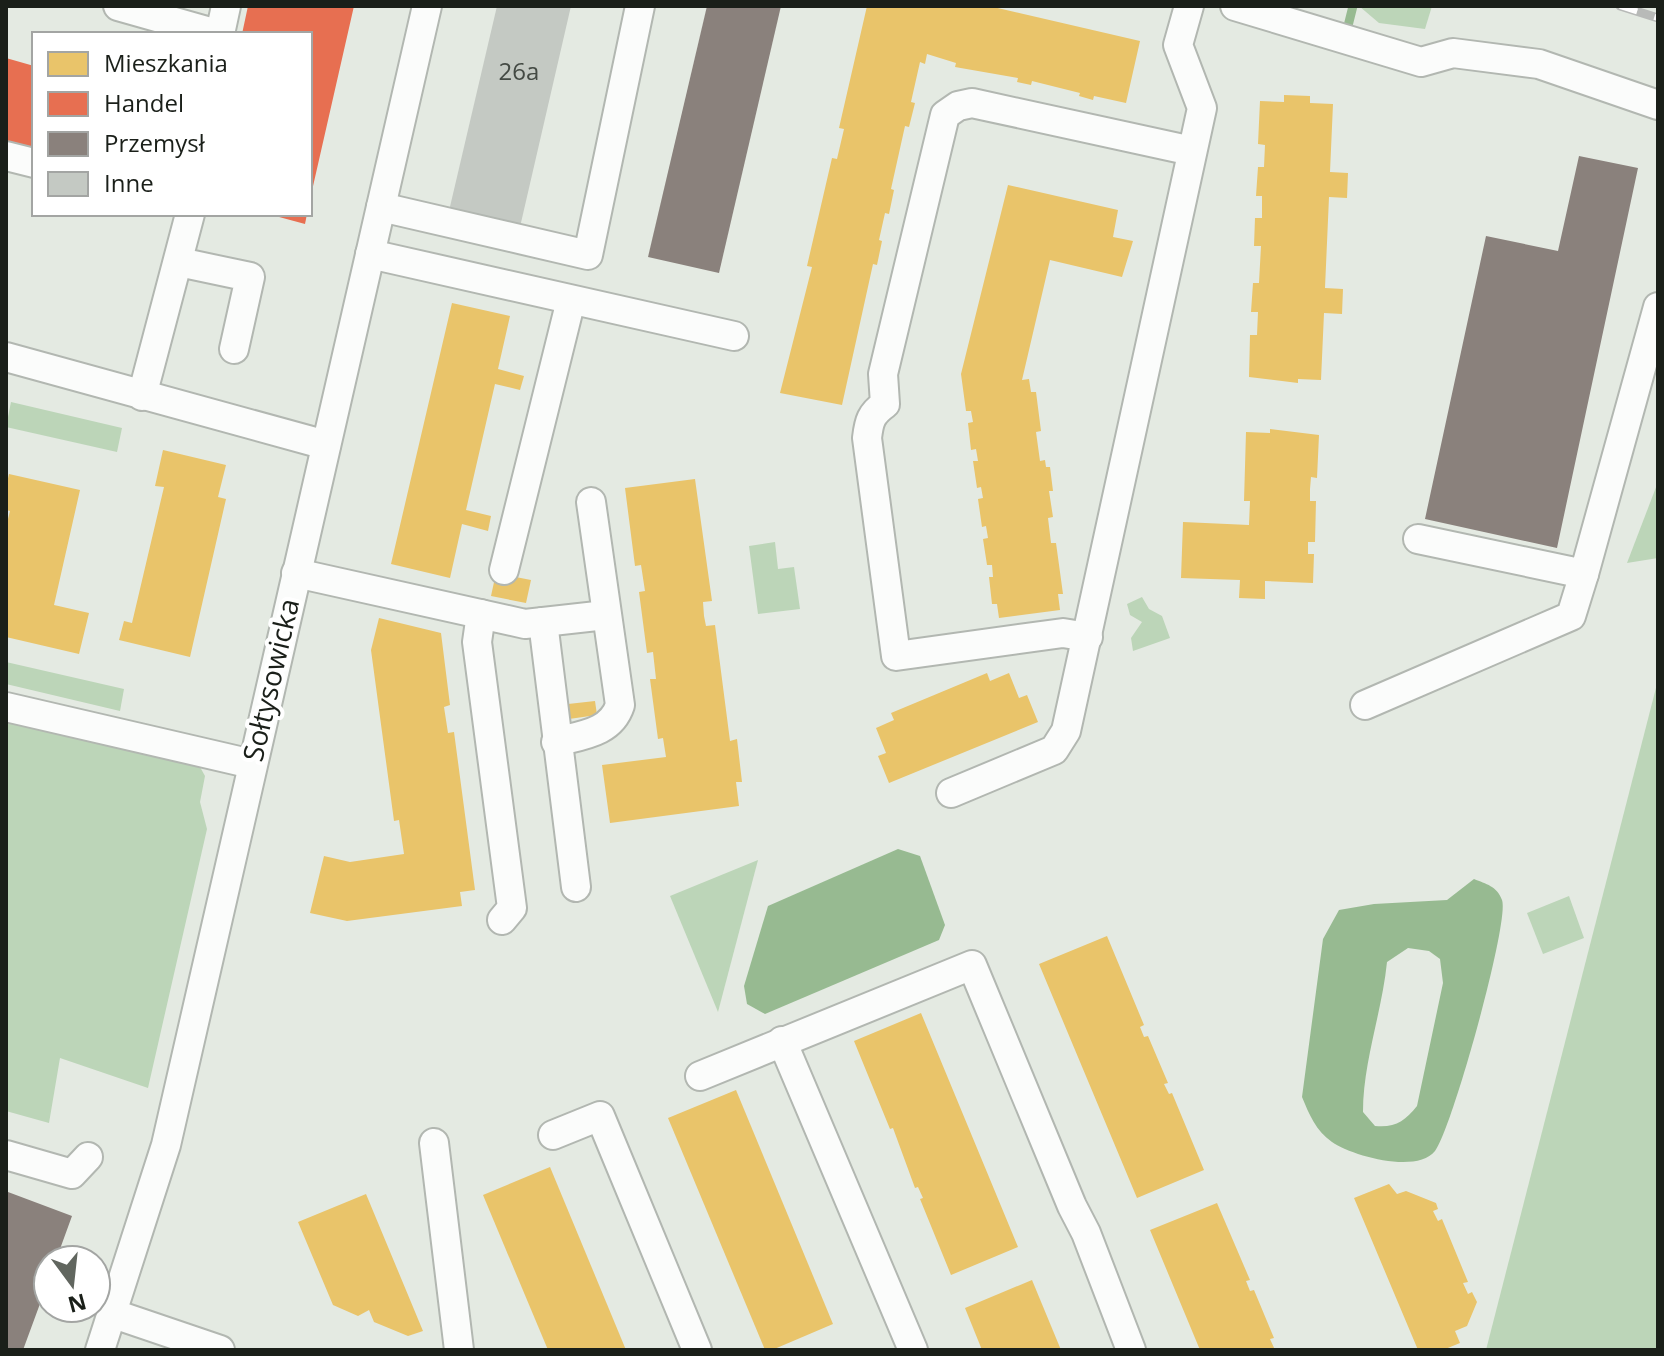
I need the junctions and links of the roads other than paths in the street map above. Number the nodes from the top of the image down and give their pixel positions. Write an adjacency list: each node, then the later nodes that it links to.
1 (118, 6): 7 (street)
2 (226, 6): 8 (street)
3 (427, 6): 13 (street, Sołtysowicka)
4 (640, 6): 13 (street)
5 (1189, 6): 10 (street)
6 (1235, 6): 9 (street)
7 (211, 32)
8 (219, 32)
9 (1658, 105)
10 (1192, 151): 32 (street); 32 (street)
11 (6, 156): 12 (street)
12 (32, 162)
13 (381, 207): 15 (street, Sołtysowicka)
14 (190, 216): 16 (street)
15 (370, 254): 17 (street); 23 (street, Sołtysowicka)
16 (179, 262): 20 (street); 22 (street)
17 (571, 300): 19 (street); 26 (street)
18 (1658, 307): 28 (street)
19 (734, 336)
20 (234, 349)
21 (6, 357): 22 (street)
22 (142, 396): 23 (street)
23 (326, 445): 27 (street, Sołtysowicka)
24 (591, 502): 30 (street)
25 (1418, 539): 28 (street)
26 (504, 570)
27 (296, 573): 29 (street); 36 (street, Sołtysowicka)
28 (1584, 574): 33 (street)
29 (481, 614): 31 (street); 39 (street)
30 (606, 615): 31 (street); 35 (street)
31 (543, 622): 35 (street)
32 (1088, 637): 37 (street)
33 (1365, 705)
34 (6, 707): 36 (street)
35 (556, 742): 38 (street)
36 (252, 764): 46 (street, Sołtysowicka)
37 (951, 793)
38 (576, 887)
39 (502, 920)
40 (782, 1041): 41 (street); 51 (street); 52 (street)
41 (700, 1076)
42 (553, 1135): 50 (street)
43 (434, 1143): 49 (street)
44 (6, 1155): 45 (street)
45 (88, 1157)
46 (114, 1314): 47 (street, Sołtysowicka); 48 (street)
47 (100, 1350)
48 (220, 1350)
49 (459, 1350)
50 (697, 1350)
51 (913, 1350)
52 (1131, 1350)

